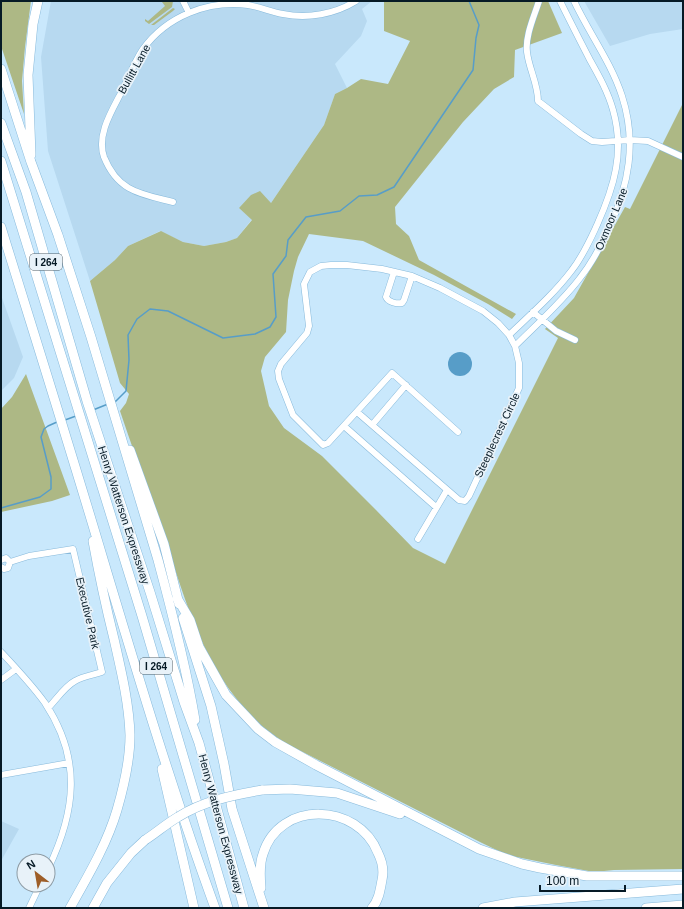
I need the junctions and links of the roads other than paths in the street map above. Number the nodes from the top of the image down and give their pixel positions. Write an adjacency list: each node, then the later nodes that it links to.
1 (38, 1): 14 (highway)
2 (183, 1): 7 (street)
3 (356, 1): 7 (street, Bullitt Lane)
4 (539, 1): 11 (street)
5 (560, 1): 11 (street, Oxmoor Lane)
6 (574, 1): 10 (street, Oxmoor Lane)
7 (188, 10): 15 (street, Bullitt Lane)
8 (1, 68): 14 (highway)
9 (1, 123): 43 (highway, Henry Watterson Expressway / I 264)
10 (630, 140): 11 (street); 12 (street); 20 (street, Oxmoor Lane)
11 (618, 141): 19 (street, Oxmoor Lane)
12 (683, 158)
13 (1, 161): 58 (highway, Henry Watterson Expressway / I 264)
14 (31, 162): 26 (highway)
15 (173, 202)
16 (1, 227): 31 (highway)
17 (394, 272): 18 (street, Steeplecrest Circle); 18 (street); 28 (street, Steeplecrest Circle)
18 (412, 276): 21 (street, Steeplecrest Circle)
19 (533, 312): 20 (street); 21 (street, Oxmoor Lane)
20 (542, 320): 22 (street); 23 (street, Oxmoor Lane)
21 (509, 335): 23 (street, Steeplecrest Circle)
22 (575, 340)
23 (515, 346): 30 (street, Steeplecrest Circle)
24 (406, 385): 25 (street); 27 (street); 29 (street)
25 (357, 412): 27 (street, Steeplecrest Circle); 28 (street, Steeplecrest Circle)
26 (115, 414): 37 (highway); 43 (highway)
27 (372, 425): 30 (street, Steeplecrest Circle)
28 (344, 426): 32 (street)
29 (458, 432)
30 (447, 490): 32 (street)
31 (85, 499): 42 (highway); 54 (highway)
32 (436, 507): 33 (street)
33 (418, 539)
34 (1, 560): 35 (street)
35 (10, 562): 36 (street, Executive Park); 41 (street, Executive Park)
36 (1, 567)
37 (177, 598): 46 (highway); 51 (highway)
38 (1, 652): 39 (street)
39 (16, 669): 40 (street); 41 (street)
40 (1, 680)
41 (48, 708): 44 (street)
42 (150, 714): 56 (highway); 57 (highway)
43 (199, 743): 59 (highway, Henry Watterson Expressway / I 264)
44 (69, 763): 45 (street); 47 (street)
45 (1, 775)
46 (437, 827): 48 (highway); 55 (highway, bridge)
47 (56, 853)
48 (683, 876)
49 (683, 889): 61 (highway)
50 (36, 893): 53 (street)
51 (263, 905): 60 (highway)
52 (683, 905): 62 (highway)
53 (29, 908)
54 (70, 908)
55 (93, 908)
56 (194, 908)
57 (215, 908)
58 (228, 908)
59 (244, 908)
60 (372, 908)
61 (483, 908)
62 (646, 908)

